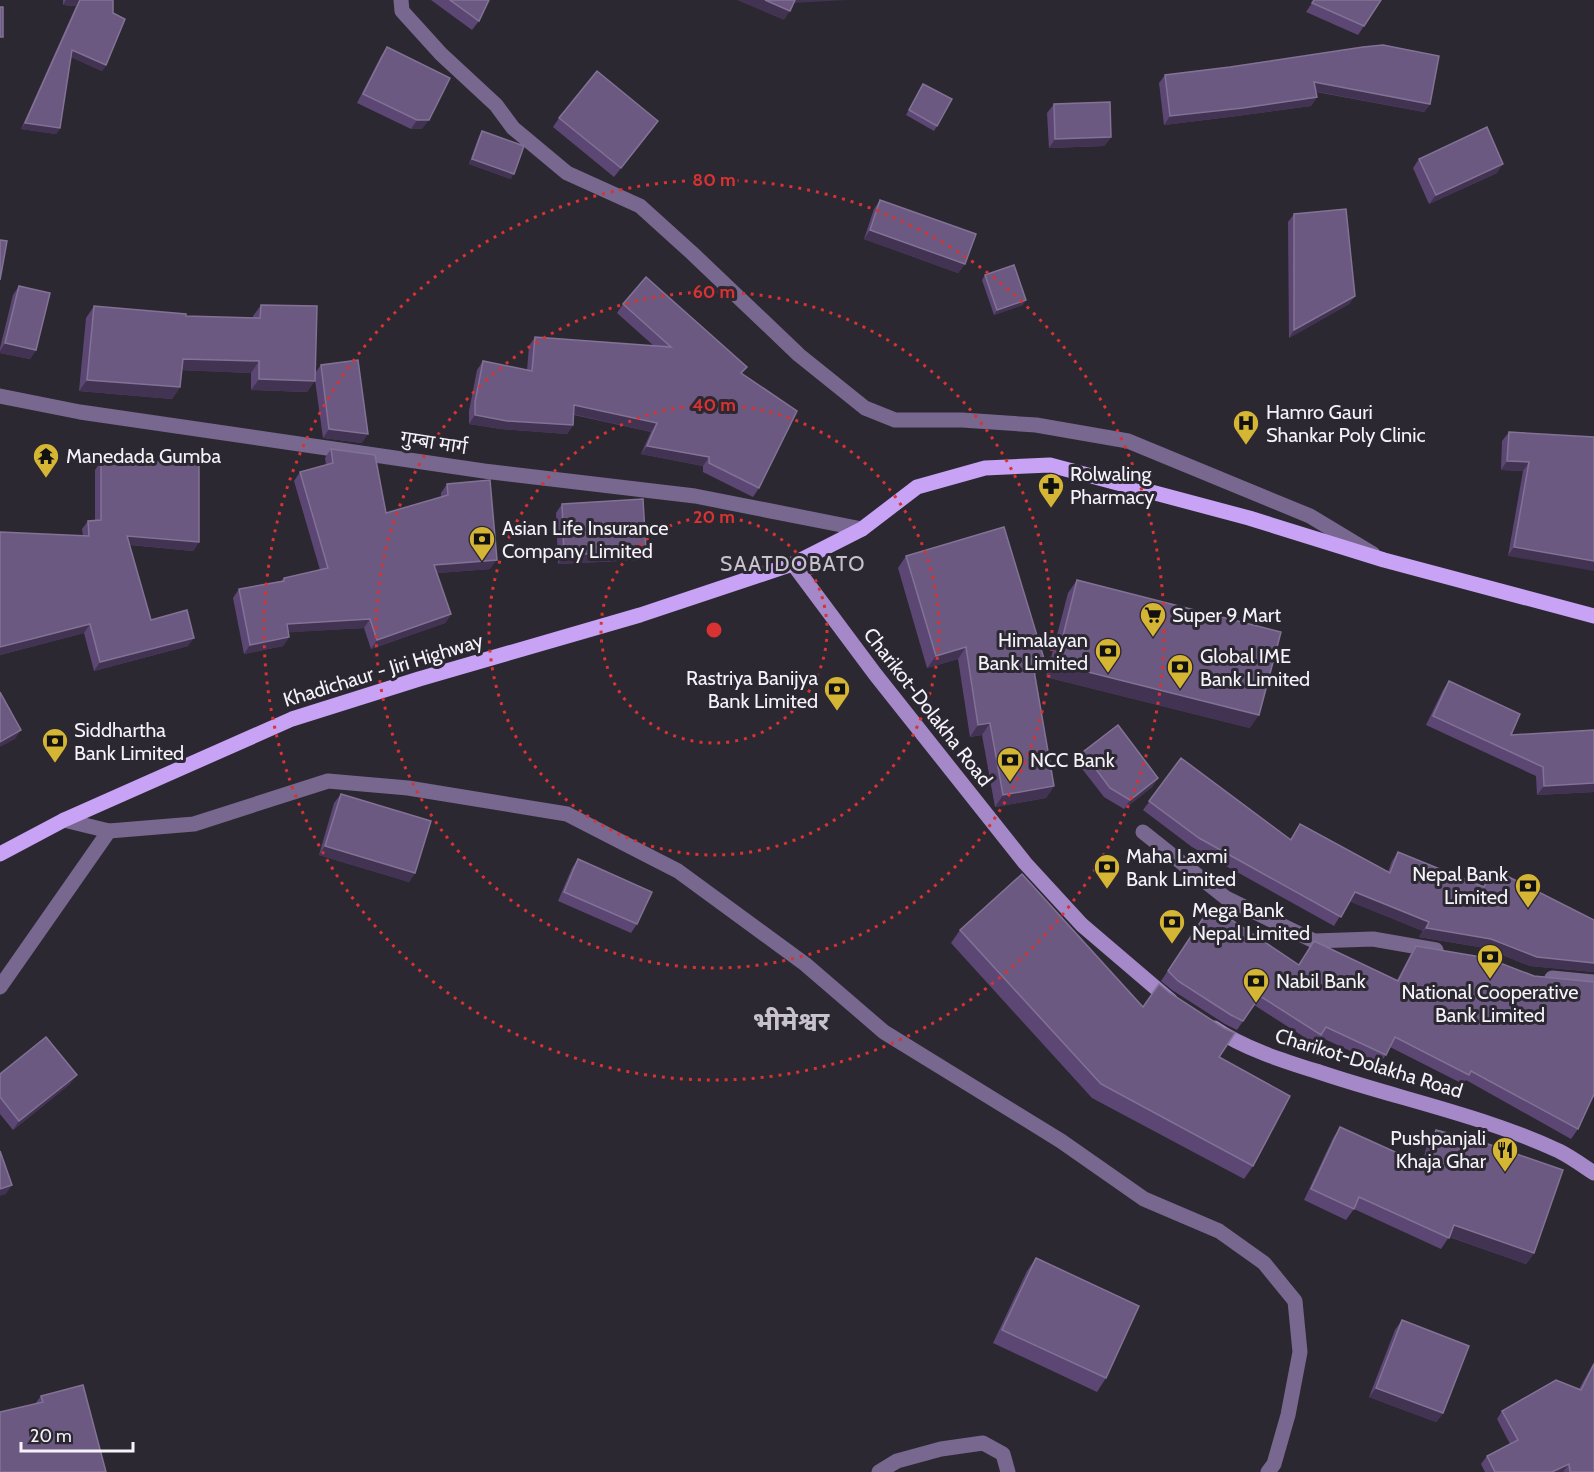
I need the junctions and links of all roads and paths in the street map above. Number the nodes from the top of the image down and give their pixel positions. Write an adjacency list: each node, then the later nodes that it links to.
1 (401, 0): 4 (street)
2 (0, 396): 3 (street, गुम्बा मार्ग)
3 (862, 529): 4 (main road, Khadichaur - Jiri Highway); 5 (main road, Khadichaur - Jiri Highway)
4 (1384, 560): 6 (main road, Khadichaur - Jiri Highway)
5 (793, 564): 7 (main road, Khadichaur - Jiri Highway); 15 (main road, Charikot-Dolakha Road)
6 (1594, 616)
7 (64, 820): 8 (street); 10 (main road, Khadichaur - Jiri Highway)
8 (109, 831): 14 (street); 18 (street)
9 (1143, 832): 11 (street)
10 (0, 854)
11 (1450, 952)
12 (1538, 977): 13 (street)
13 (1594, 982)
14 (0, 987)
15 (1184, 1009)
16 (1202, 1021): 17 (main road, Charikot-Dolakha Road)
17 (1594, 1173)
18 (1273, 1469)
19 (879, 1472): 20 (street)
20 (1008, 1472)

